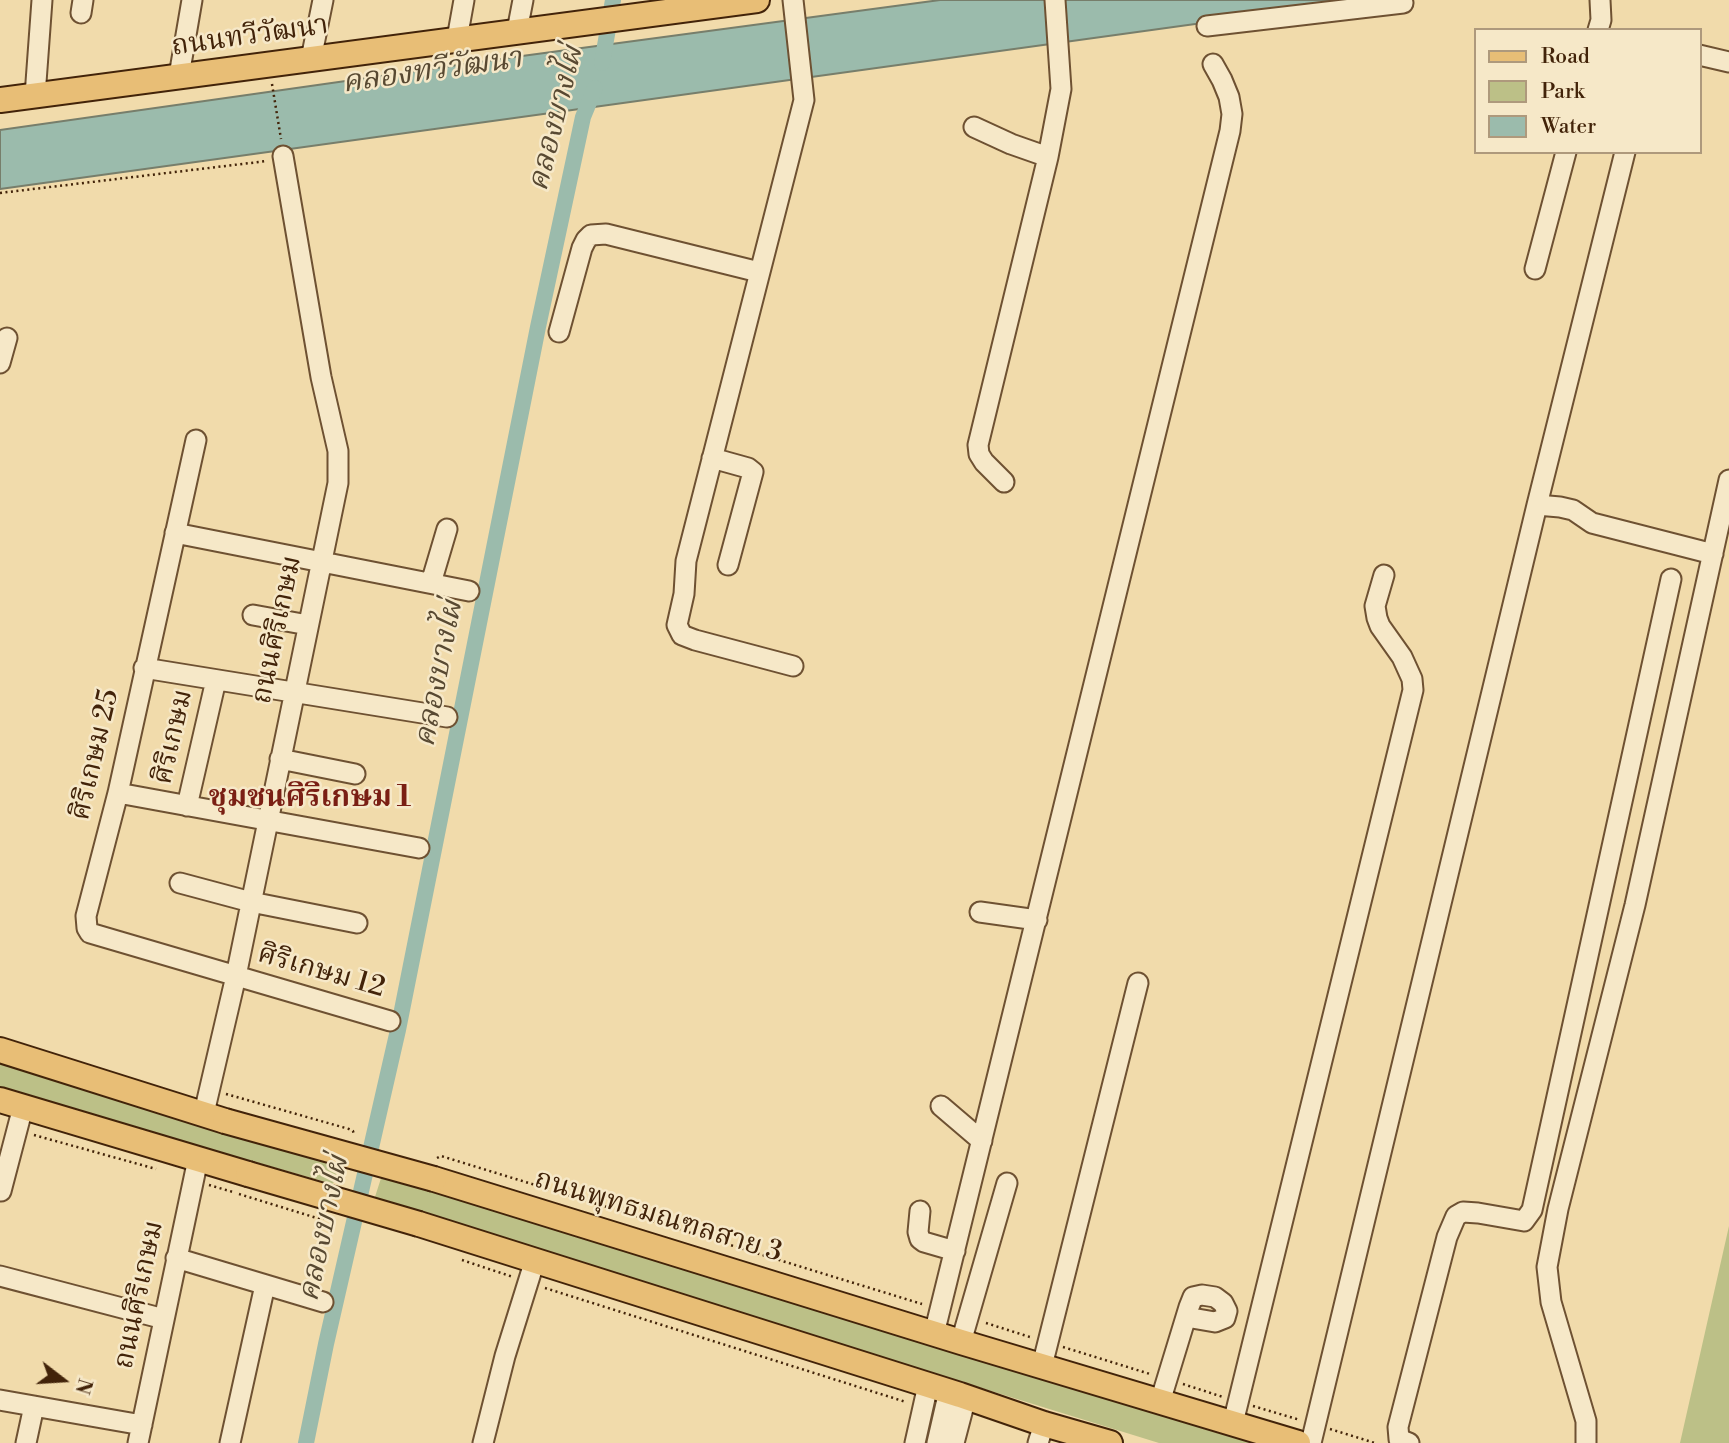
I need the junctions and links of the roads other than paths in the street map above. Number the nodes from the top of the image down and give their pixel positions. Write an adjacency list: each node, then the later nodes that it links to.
1 (42, 0): 22 (street)
2 (192, 0): 21 (street)
3 (323, 0): 18 (street)
4 (464, 0): 16 (street)
5 (523, 0): 15 (street)
6 (754, 0): 11 (main road, ถนนทวีวัฒนา)
7 (793, 0): 30 (street)
8 (1055, 0): 27 (street)
9 (1600, 0): 14 (street)
10 (1403, 3): 12 (street)
11 (677, 5): 15 (main road, ถนนทวีวัฒนา)
12 (1354, 5): 13 (street)
13 (1207, 26)
14 (1599, 28)
15 (517, 31): 16 (main road, ถนนทวีวัฒนา)
16 (457, 39): 18 (main road, ถนนทวีวัฒนา)
17 (1701, 55): 19 (street)
18 (311, 58): 21 (main road, ถนนทวีวัฒนา)
19 (1729, 62)
20 (1213, 64): 64 (street)
21 (179, 76): 22 (main road, ถนนทวีวัฒนา)
22 (35, 96): 23 (main road, ถนนทวีวัฒนา)
23 (0, 100)
24 (975, 127): 27 (street)
25 (1565, 154): 29 (street)
26 (1625, 154): 38 (street)
27 (1048, 157): 37 (street)
28 (284, 158): 42 (street, ถนนศิริเกษม)
29 (1535, 270)
30 (759, 272): 31 (street); 35 (street)
31 (559, 332)
32 (6, 338): 33 (street)
33 (0, 363)
34 (196, 440): 40 (street, ศิริเกษม 25)
35 (712, 458): 43 (street); 50 (street)
36 (1729, 480): 41 (street)
37 (1004, 482)
38 (1537, 505): 41 (street); 96 (street)
39 (447, 529): 46 (street)
40 (175, 533): 42 (street); 51 (street, ศิริเกษม 25)
41 (1713, 554): 107 (street)
42 (321, 561): 46 (street); 49 (street, ถนนศิริเกษม)
43 (728, 565)
44 (1384, 575): 94 (street)
45 (1671, 579): 106 (street)
46 (431, 583): 47 (street)
47 (469, 591)
48 (253, 615): 49 (street)
49 (308, 625): 53 (street, ถนนศิริเกษม)
50 (793, 666)
51 (145, 668): 52 (street); 57 (street, ศิริเกษม 25)
52 (216, 680): 53 (street); 58 (street, ศิริเกษม)
53 (293, 692): 54 (street); 55 (street, ถนนศิริเกษม)
54 (447, 717)
55 (280, 759): 56 (street); 59 (street, ถนนศิริเกษม)
56 (355, 774)
57 (118, 793): 58 (street); 66 (street, ศิริเกษม 25)
58 (187, 806): 59 (street)
59 (268, 821): 60 (street); 62 (street, ถนนศิริเกษม)
60 (419, 848)
61 (180, 883): 62 (street)
62 (251, 902): 65 (street); 66 (street, ถนนศิริเกษม)
63 (980, 912): 64 (street)
64 (1037, 920): 73 (street)
65 (357, 923)
66 (236, 976): 68 (street, ศิริเกษม 12); 72 (street, ถนนศิริเกษม)
67 (1138, 983): 89 (street)
68 (390, 1021)
69 (0, 1050): 72 (main road, ถนนพุทธมณฑลสาย 3)
70 (941, 1106): 73 (street)
71 (13, 1112): 74 (main road); 76 (street)
72 (214, 1117): 87 (main road, ถนนพุทธมณฑลสาย 3, bridge)
73 (982, 1140): 78 (street)
74 (198, 1159): 80 (street, ถนนศิริเกษม); 81 (main road, bridge)
75 (1007, 1183): 79 (street)
76 (1, 1191)
77 (920, 1211): 78 (street)
78 (957, 1247): 79 (street); 87 (street)
79 (988, 1252): 88 (street)
80 (176, 1258): 83 (street); 86 (street, ถนนศิริเกษม)
81 (531, 1271): 91 (main road); 100 (street)
82 (0, 1276): 86 (street)
83 (265, 1285): 84 (street); 99 (street)
84 (323, 1302)
85 (1186, 1317): 90 (street)
86 (164, 1319): 95 (street, ถนนศิริเกษม)
87 (934, 1334): 88 (main road, ถนนพุทธมณฑลสาย 3)
88 (961, 1342): 89 (main road, ถนนพุทธมณฑลสาย 3)
89 (1045, 1355): 90 (main road, ถนนพุทธมณฑลสาย 3)
90 (1163, 1390): 94 (main road, ถนนพุทธมณฑลสาย 3)
91 (941, 1395): 97 (main road); 101 (street); 102 (street); 103 (street)
92 (0, 1400): 93 (street)
93 (34, 1406): 95 (street); 98 (street)
94 (1236, 1412): 105 (main road, ถนนพุทธมณฑลสาย 3)
95 (140, 1434)
96 (1313, 1434)
97 (1051, 1435): 104 (main road)
98 (26, 1443)
99 (230, 1443)
100 (483, 1443)
101 (915, 1443)
102 (937, 1443)
103 (954, 1443)
104 (1110, 1443)
105 (1298, 1443)
106 (1409, 1443)
107 (1586, 1443)

